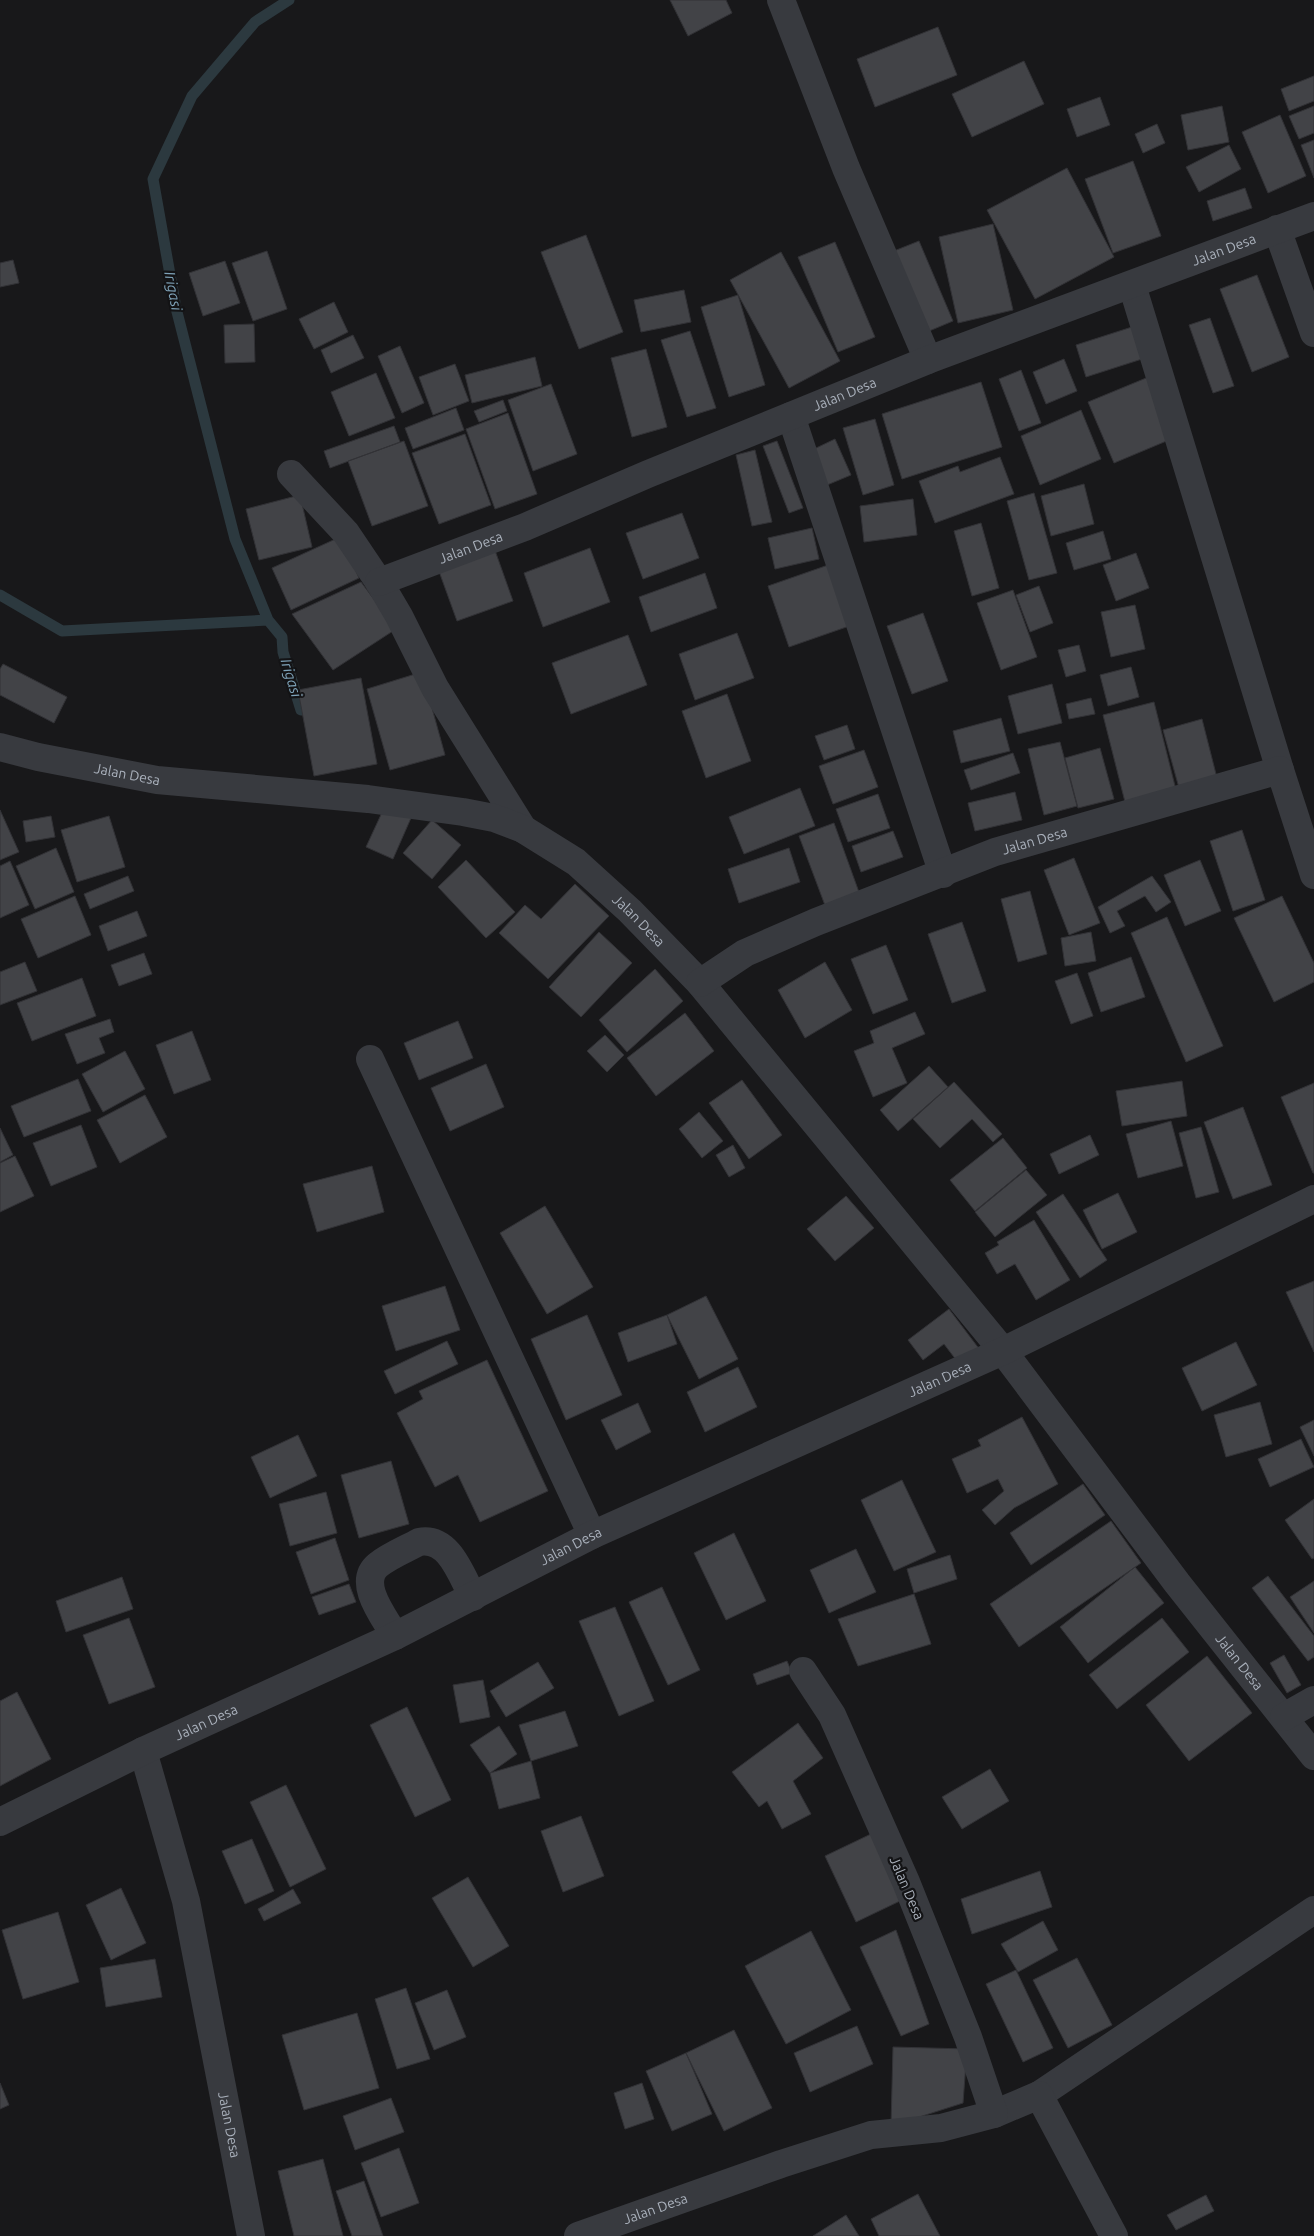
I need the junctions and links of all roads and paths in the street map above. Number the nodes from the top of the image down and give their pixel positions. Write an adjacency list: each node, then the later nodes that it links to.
1 (782, 0): 6 (street)
2 (1314, 216): 3 (street, Jalan Desa)
3 (1277, 229): 4 (street, Jalan Desa); 5 (street)
4 (1132, 285): 6 (street, Jalan Desa); 11 (street)
5 (1314, 333)
6 (928, 360): 7 (street, Jalan Desa)
7 (791, 416): 9 (street, Jalan Desa); 13 (street)
8 (292, 474): 9 (street, Jalan Desa)
9 (379, 582): 12 (street, Jalan Desa)
10 (0, 746): 12 (street, Jalan Desa)
11 (1280, 770): 13 (street, Jalan Desa); 14 (street)
12 (523, 829): 15 (street, Jalan Desa)
13 (943, 874): 15 (street, Jalan Desa)
14 (1314, 875)
15 (700, 983): 18 (street, Jalan Desa)
16 (370, 1059): 19 (street)
17 (1314, 1199): 18 (street, Jalan Desa)
18 (1003, 1351): 19 (street, Jalan Desa); 24 (street, Jalan Desa)
19 (592, 1535): 20 (street, Jalan Desa)
20 (473, 1597): 21 (street, Jalan Desa); 21 (street)
21 (395, 1636): 25 (street, Jalan Desa)
22 (803, 1671): 30 (street, Jalan Desa)
23 (1314, 1700): 24 (street)
24 (1284, 1717): 26 (street, Jalan Desa)
25 (144, 1751): 27 (street, Jalan Desa); 31 (street, Jalan Desa)
26 (1314, 1756)
27 (0, 1822)
28 (1314, 1910): 29 (street, Jalan Desa)
29 (1039, 2095): 30 (street, Jalan Desa); 33 (street)
30 (994, 2114): 32 (street, Jalan Desa)
31 (251, 2236)
32 (578, 2236)
33 (1114, 2236)

